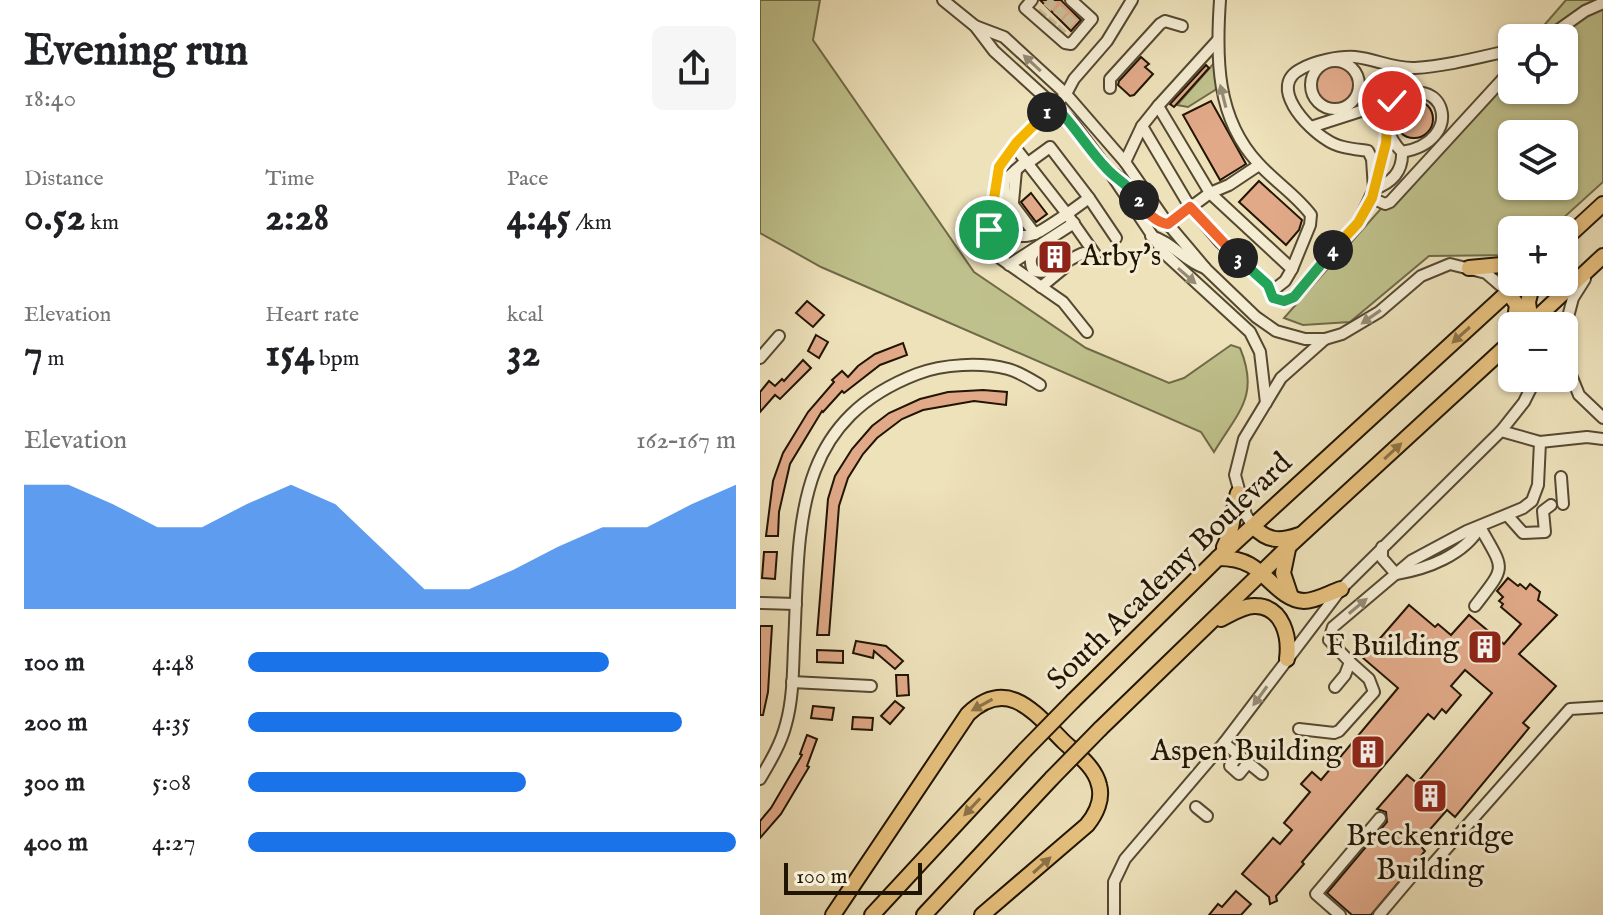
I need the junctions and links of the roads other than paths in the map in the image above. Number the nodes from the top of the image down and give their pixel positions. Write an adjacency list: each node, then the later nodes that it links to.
1 (943, 0): 8 (street)
2 (1032, 0): 3 (street)
3 (1071, 0)
4 (1132, 0): 16 (street)
5 (1220, 0): 10 (street)
6 (1603, 3): 7 (street)
7 (1565, 24)
8 (975, 26): 16 (street, one-way to 8); 18 (street)
9 (1182, 26): 15 (street)
10 (1217, 41): 19 (street); 27 (street, one-way to 10)
11 (1498, 53): 13 (street)
12 (1335, 59): 12 (street); 13 (street); 21 (street)
13 (1389, 67): 17 (street)
14 (1498, 84): 30 (street)
15 (1110, 88)
16 (1066, 94): 18 (street); 26 (street)
17 (1392, 101): 21 (street); 22 (street); 24 (street)
18 (1054, 105): 23 (street); 28 (street)
19 (1158, 106): 20 (street); 29 (street)
20 (1142, 126): 26 (street); 33 (street)
21 (1311, 127): 30 (street)
22 (1388, 133): 24 (street); 30 (street)
23 (1014, 146): 25 (street); 38 (street)
24 (1402, 152): 30 (street)
25 (1027, 162): 31 (street); 34 (street); 39 (street)
26 (1125, 162): 36 (street)
27 (1259, 165): 29 (street); 49 (street)
28 (1109, 171): 36 (street); 40 (street)
29 (1210, 193): 33 (street); 49 (street)
30 (1373, 193): 51 (street)
31 (1089, 198): 34 (street); 41 (street)
32 (1603, 204): 37 (highway)
33 (1190, 207): 36 (street); 51 (street)
34 (1067, 214): 35 (street); 39 (street)
35 (1074, 223): 42 (street); 43 (street)
36 (1168, 224): 48 (street)
37 (1578, 227)
38 (989, 230): 39 (street); 45 (street)
39 (1035, 234)
40 (1150, 236): 48 (street); 64 (street, one-way to 64)
41 (1116, 238)
42 (1039, 246): 43 (street); 45 (street)
43 (1090, 251): 52 (street)
44 (1597, 262): 54 (highway); 55 (street)
45 (1009, 265): 52 (street)
46 (1498, 265): 47 (highway)
47 (1469, 268): 50 (street); 58 (street, one-way to 58)
48 (1206, 269): 58 (street)
49 (1292, 269): 51 (street)
50 (1498, 279)
51 (1268, 285)
52 (1041, 287): 56 (street)
53 (1504, 296): 74 (highway, South Academy Boulevard, one-way to 74)
54 (1544, 312)
55 (1569, 312)
56 (1087, 332)
57 (779, 336): 60 (street)
58 (1325, 339): 64 (street)
59 (1498, 357): 76 (highway, one-way to 59)
60 (760, 358)
61 (1040, 385): 85 (street)
62 (1529, 392): 66 (street)
63 (1578, 392): 65 (street)
64 (1266, 403): 70 (street)
65 (1603, 418)
66 (1501, 431): 68 (street); 78 (street)
67 (1603, 439): 68 (street)
68 (1540, 442): 73 (street)
69 (1561, 477): 71 (street)
70 (1238, 493): 74 (street); 79 (highway)
71 (1563, 504)
72 (1551, 505): 73 (street)
73 (1507, 515): 75 (street)
74 (1253, 526): 76 (highway); 79 (highway, South Academy Boulevard)
75 (1480, 527): 81 (street); 86 (street)
76 (1303, 534): 77 (highway)
77 (1289, 546): 80 (highway); 83 (highway)
78 (1382, 547): 81 (street); 82 (street)
79 (1218, 558): 80 (highway); 103 (highway, South Academy Boulevard, one-way to 103, bridge)
80 (1261, 573): 83 (highway); 87 (highway)
81 (1396, 574): 89 (street, one-way to 81)
82 (1341, 589): 83 (highway); 88 (street)
83 (1292, 598)
84 (760, 603): 85 (street)
85 (796, 604): 90 (street)
86 (1475, 606)
87 (1206, 626): 88 (highway); 101 (highway, bridge)
88 (1287, 659): 95 (street, one-way to 95)
89 (1350, 662): 92 (street); 94 (street)
90 (792, 682): 91 (street); 97 (street)
91 (871, 686)
92 (1335, 687)
93 (1603, 707): 109 (street)
94 (1299, 729)
95 (1224, 743): 96 (street); 107 (street)
96 (1262, 774)
97 (760, 779)
98 (1196, 807): 99 (street)
99 (1207, 816)
100 (1380, 818): 108 (street)
101 (973, 862): 104 (highway); 105 (highway)
102 (833, 915): 106 (highway, one-way to 102)
103 (872, 915)
104 (924, 915)
105 (932, 915)
106 (982, 915)
107 (1114, 915)
108 (1340, 915)
109 (1379, 915)

